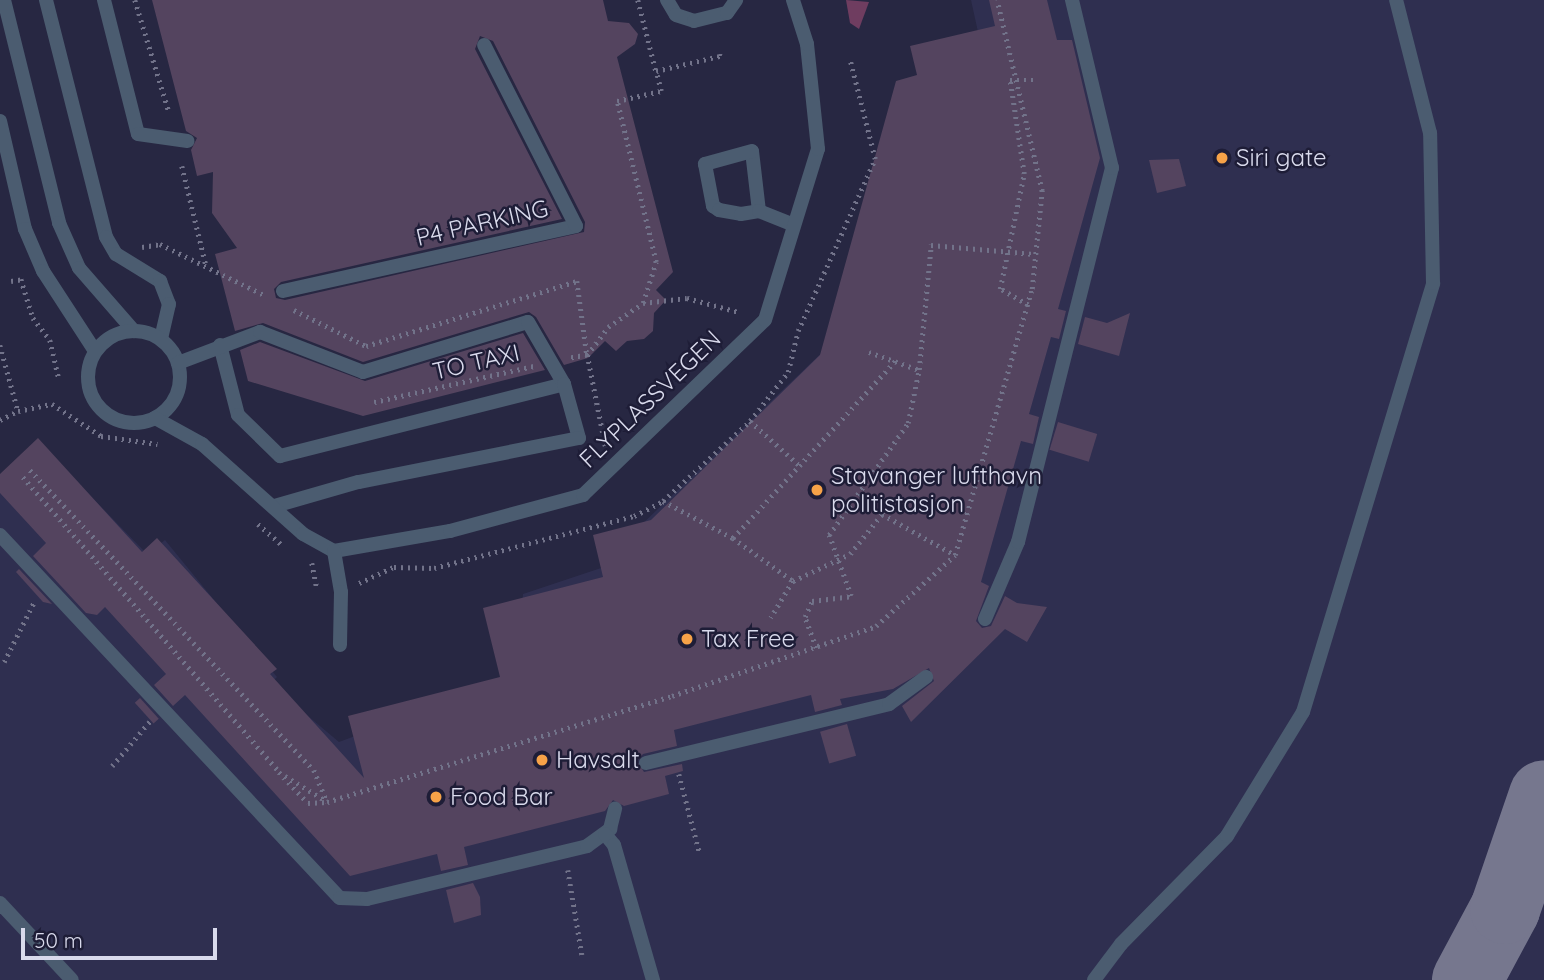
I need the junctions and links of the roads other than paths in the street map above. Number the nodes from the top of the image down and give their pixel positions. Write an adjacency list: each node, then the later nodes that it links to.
1 (4, 0): 15 (lane)
2 (46, 0): 16 (lane)
3 (104, 0): 11 (lane)
4 (667, 0): 5 (lane)
5 (736, 0)
6 (793, 0): 13 (lane, FLYPLASSVEGEN)
7 (1072, 0): 25 (lane)
8 (1396, 0): 34 (lane)
9 (484, 45): 14 (lane, P4 PARKING)
10 (0, 121): 18 (lane)
11 (188, 141)
12 (759, 211): 12 (lane); 13 (lane)
13 (792, 224): 24 (lane, FLYPLASSVEGEN)
14 (283, 291)
15 (134, 331): 16 (lane); 18 (lane)
16 (161, 339): 19 (lane)
17 (220, 345): 19 (lane); 20 (lane); 20 (lane)
18 (95, 351): 21 (lane)
19 (178, 363): 21 (lane)
20 (564, 384): 22 (lane)
21 (155, 418): 22 (lane)
22 (275, 506): 24 (lane)
23 (0, 535): 30 (lane)
24 (334, 551): 26 (lane)
25 (985, 619)
26 (340, 645)
27 (926, 677): 28 (lane)
28 (646, 763)
29 (615, 809): 30 (lane)
30 (605, 834): 33 (lane)
31 (0, 903): 32 (lane)
32 (72, 980)
33 (653, 980)
34 (1094, 980)

